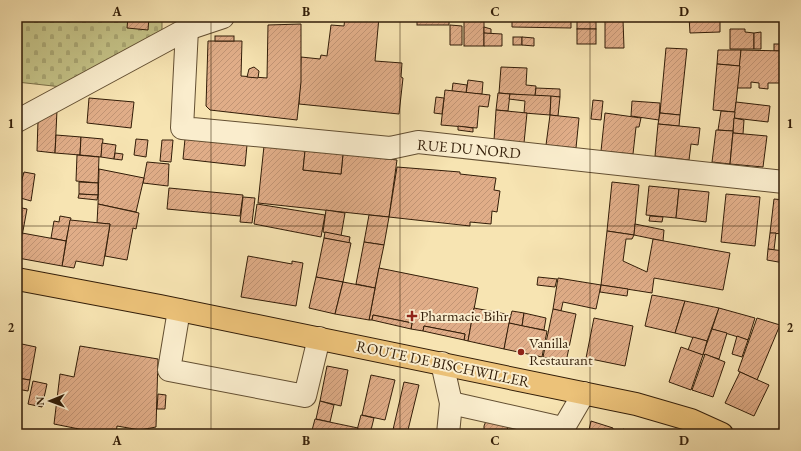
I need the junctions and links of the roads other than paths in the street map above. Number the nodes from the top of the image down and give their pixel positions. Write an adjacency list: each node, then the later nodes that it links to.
1 (223, 17): 2 (street)
2 (187, 29): 3 (street); 4 (street, RUE DU NORD)
3 (17, 121)
4 (784, 182)
5 (17, 279): 6 (main road, ROUTE DE BISCHWILLER)
6 (170, 308): 7 (main road, ROUTE DE BISCHWILLER); 7 (street)
7 (319, 338): 8 (main road, ROUTE DE BISCHWILLER)
8 (442, 363): 9 (main road, ROUTE DE BISCHWILLER); 10 (street)
9 (584, 393): 11 (street); 13 (main road, ROUTE DE BISCHWILLER)
10 (451, 402): 11 (street); 12 (street)
11 (561, 431)
12 (448, 434)
13 (722, 434)

